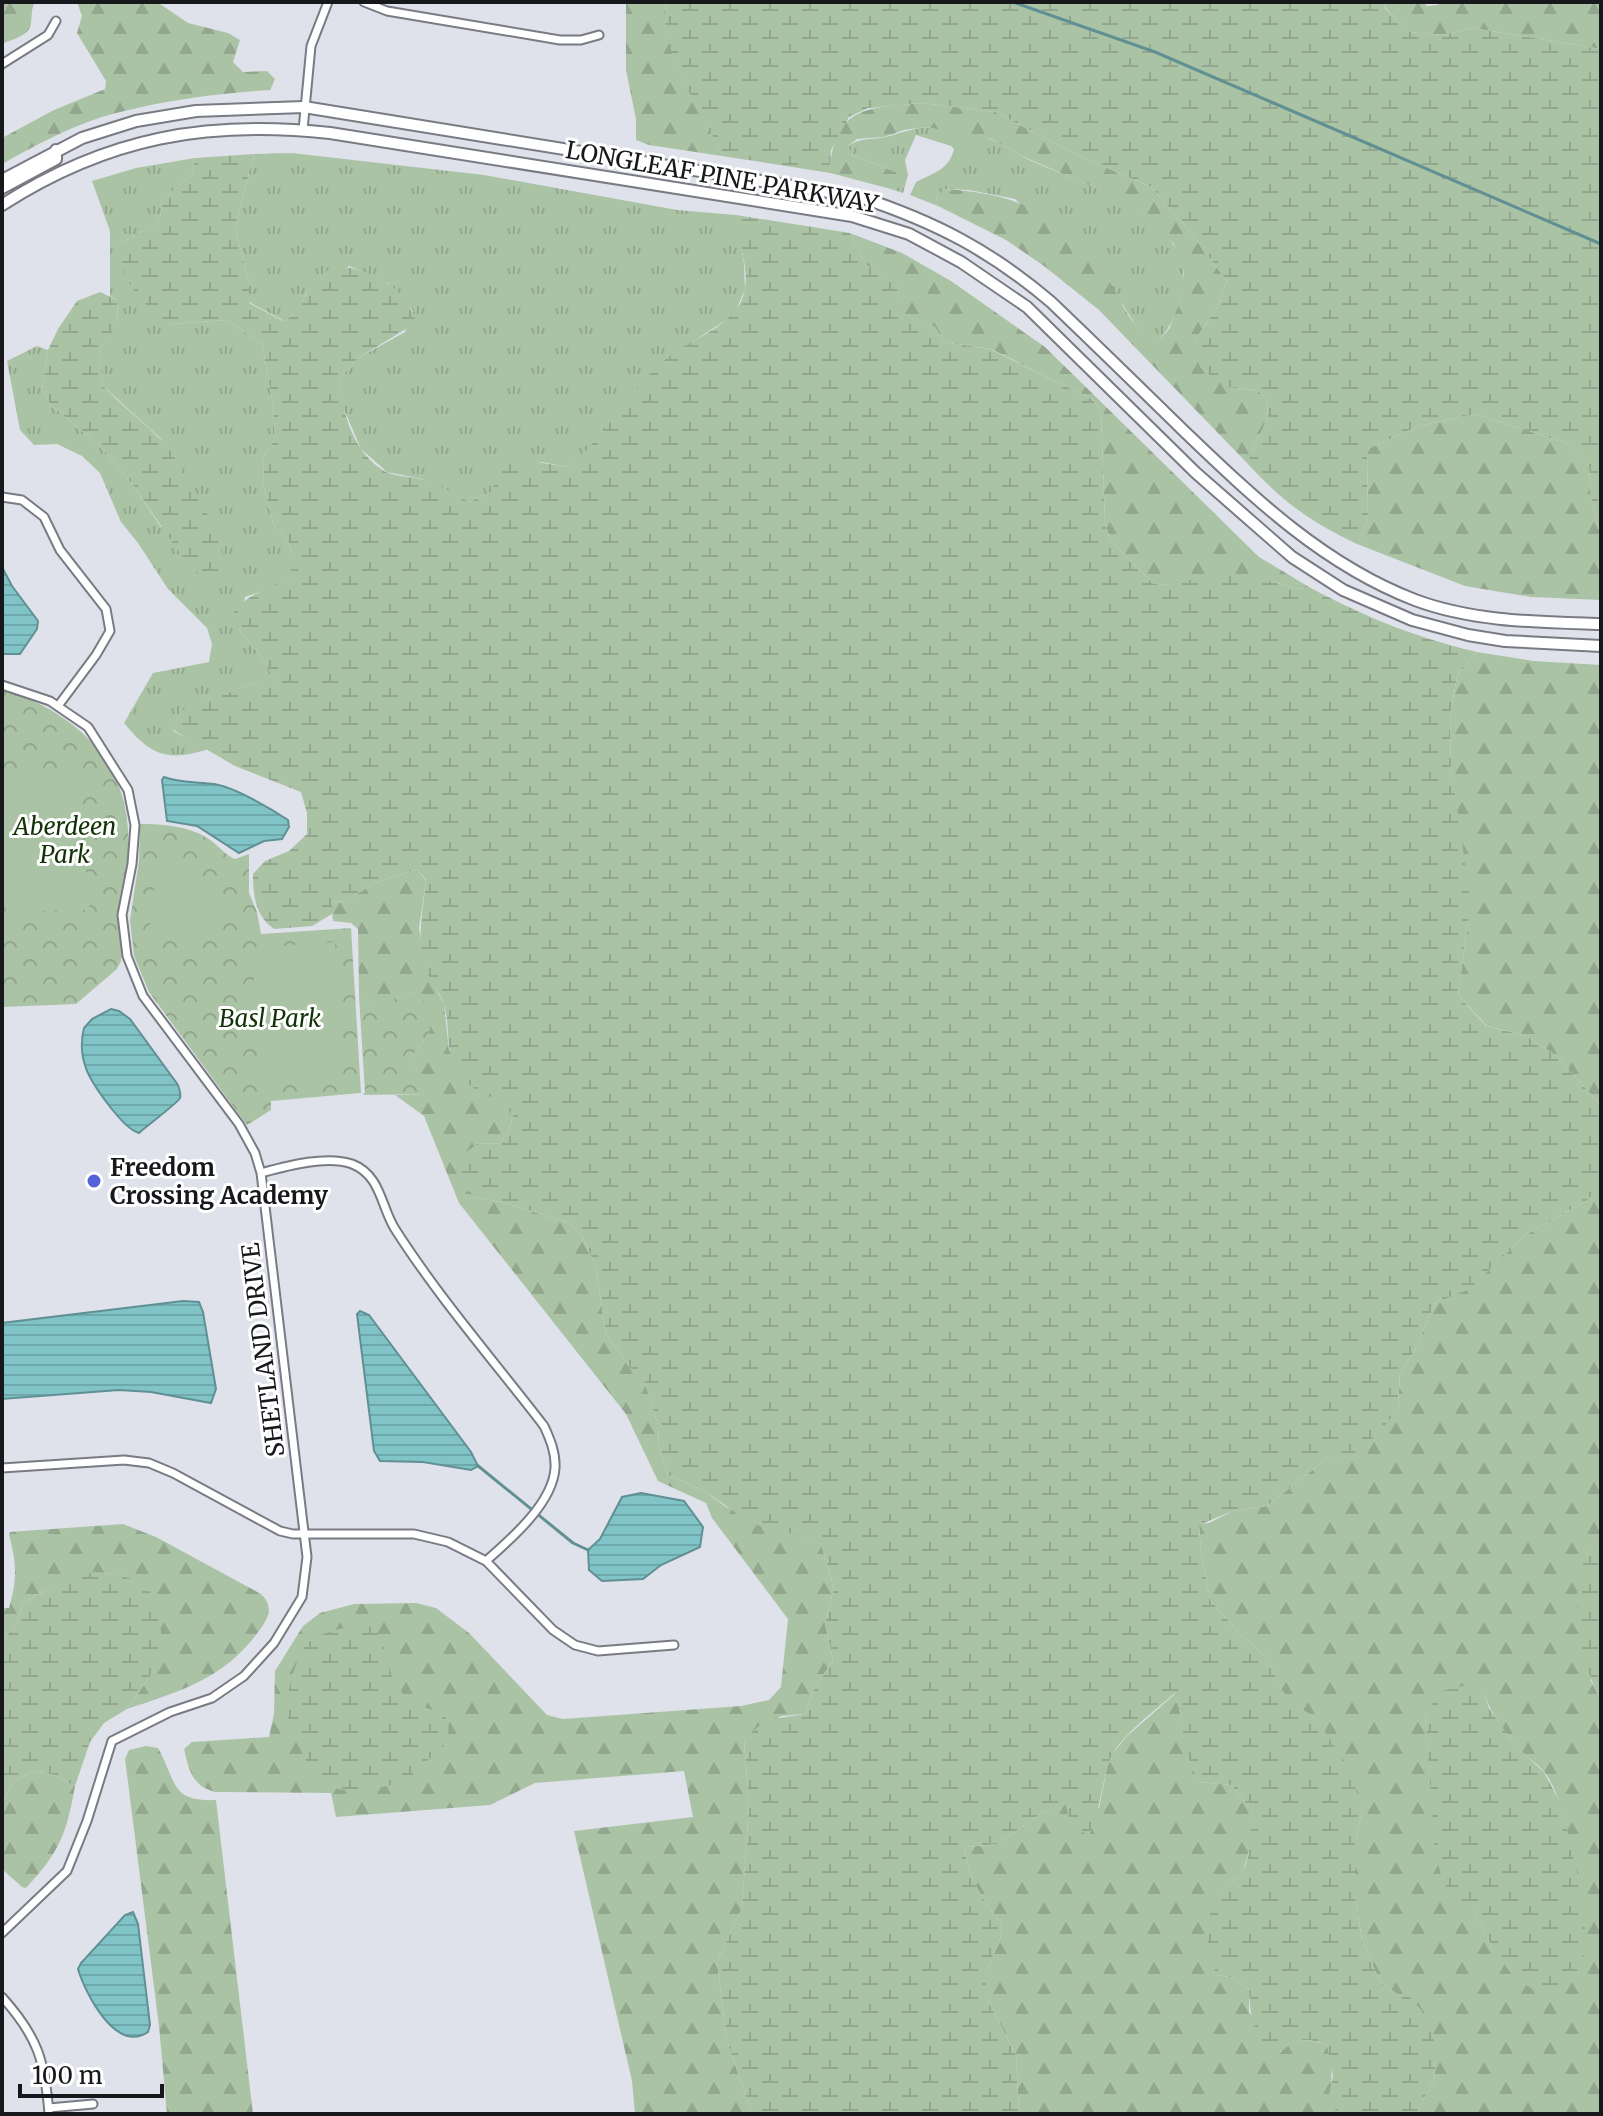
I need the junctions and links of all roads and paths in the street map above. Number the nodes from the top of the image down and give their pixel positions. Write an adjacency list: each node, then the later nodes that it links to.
1 (328, 2): 6 (street)
2 (364, 2): 4 (street)
3 (56, 21): 5 (street)
4 (599, 35)
5 (2, 64)
6 (304, 107): 7 (street); 8 (main road, LONGLEAF PINE PARKWAY); 12 (main road, LONGLEAF PINE PARKWAY)
7 (303, 130): 11 (main road, LONGLEAF PINE PARKWAY); 13 (main road, LONGLEAF PINE PARKWAY)
8 (56, 150): 9 (main road, LONGLEAF PINE PARKWAY); 10 (main road)
9 (2, 180)
10 (2, 188)
11 (2, 205)
12 (949, 231): 13 (main road); 15 (main road, LONGLEAF PINE PARKWAY)
13 (940, 250): 16 (main road, LONGLEAF PINE PARKWAY)
14 (2, 497): 18 (street)
15 (1601, 624)
16 (1601, 646)
17 (2, 685): 18 (street, SHETLAND DRIVE)
18 (58, 706): 19 (street, SHETLAND DRIVE)
19 (261, 1173): 21 (street, SHETLAND DRIVE); 22 (street)
20 (2, 1468): 21 (street)
21 (305, 1534): 22 (street); 24 (street, SHETLAND DRIVE)
22 (486, 1561): 23 (street)
23 (674, 1645)
24 (2, 1933)
25 (2, 1997): 27 (street)
26 (93, 2104): 27 (street)
27 (49, 2111)

